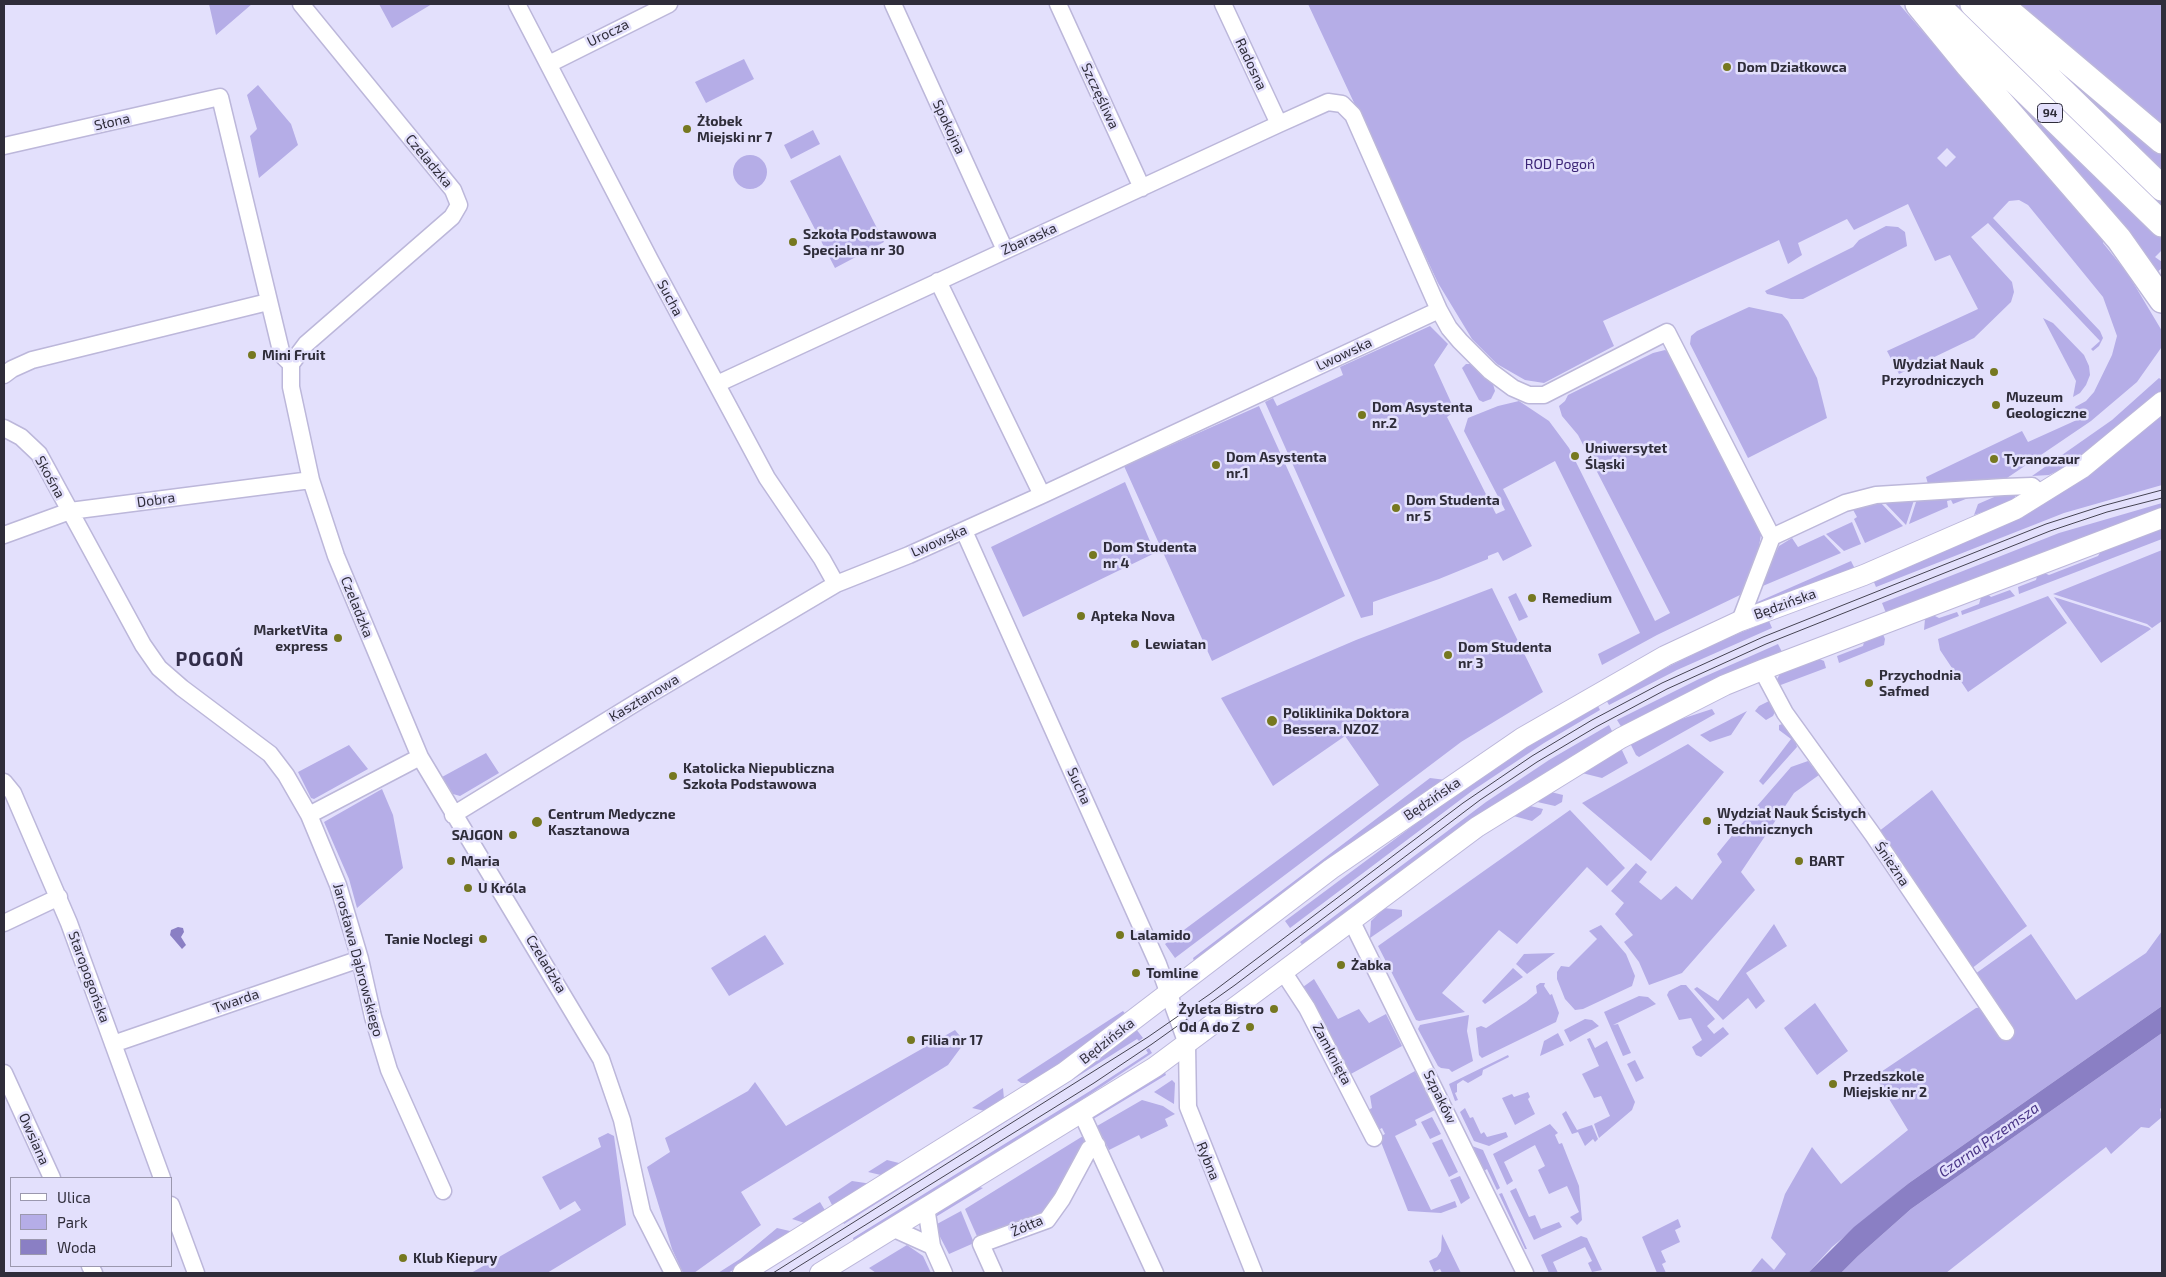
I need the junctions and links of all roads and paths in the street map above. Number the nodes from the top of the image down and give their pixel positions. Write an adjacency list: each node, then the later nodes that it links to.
1 (301, 4): 23 (street, Czeladzka)
2 (517, 4): 11 (street, Sucha)
3 (669, 4): 11 (street, Urocza)
4 (893, 4): 18 (street, Spokojna)
5 (1058, 4): 16 (street, Szczęśliwa)
6 (1223, 4): 12 (street, Radosna)
7 (1918, 4): 20 (main road)
8 (1936, 4): 17 (main road, 94)
9 (1973, 4): 15 (main road, 94)
10 (2000, 4): 13 (main road)
11 (549, 64): 25 (street, Sucha)
12 (1278, 124): 16 (street, Zbaraska); 22 (street, Zbaraska)
13 (2162, 141)
14 (4, 146): 21 (street, Słona)
15 (2160, 186)
16 (1142, 188): 18 (street, Zbaraska)
17 (2162, 224)
18 (1005, 250): 19 (street, Zbaraska)
19 (938, 281): 25 (street, Zbaraska); 30 (street)
20 (2162, 300)
21 (268, 302): 23 (street); 24 (street)
22 (1439, 310): 30 (street, Lwowska); 35 (street)
23 (291, 364): 28 (street, Czeladzka)
24 (4, 375)
25 (717, 384): 36 (street, Sucha)
26 (2162, 402): 29 (street, Będzińska)
27 (4, 428): 31 (street, Skośna)
28 (312, 480): 31 (street, Dobra); 39 (street, Czeladzka)
29 (2041, 494): 35 (street); 37 (street, Będzińska)
30 (1042, 496): 33 (street, Lwowska)
31 (70, 511): 34 (street, Dobra); 41 (street, Jarosława Dąbrowskiego)
32 (2162, 518): 38 (street)
33 (964, 531): 36 (street, Lwowska); 48 (street, Sucha)
34 (4, 535)
35 (1772, 537): 37 (street)
36 (836, 584): 42 (street, Kasztanowa)
37 (1740, 621): 48 (street, Będzińska)
38 (1762, 670): 44 (street); 49 (street, Śnieżna)
39 (420, 757): 41 (street); 42 (street, Czeladzka)
40 (4, 782): 43 (street, Staropogońska)
41 (309, 815): 46 (street, Jarosława Dąbrowskiego)
42 (453, 815): 65 (street, Czeladzka)
43 (59, 897): 45 (street); 50 (street, Staropogońska)
44 (1352, 922): 47 (street); 71 (street, Szpaków)
45 (4, 924)
46 (360, 959): 50 (street, Twarda); 58 (street, Jarosława Dąbrowskiego)
47 (1284, 973): 51 (street); 54 (street, Zamknięta)
48 (1169, 992): 51 (street, Sucha); 66 (street, Będzińska)
49 (2006, 1032)
50 (113, 1044): 57 (street, Staropogońska)
51 (1188, 1044): 53 (street); 70 (street, Rybna)
52 (4, 1073): 56 (street, Owsiana)
53 (1081, 1112): 55 (street); 59 (street)
54 (1374, 1138)
55 (1098, 1145): 68 (street, Żółta); 69 (street)
56 (52, 1177)
57 (162, 1177)
58 (443, 1191)
59 (926, 1207): 61 (street); 62 (street)
60 (172, 1208): 64 (street)
61 (892, 1228): 62 (street); 63 (street)
62 (932, 1246): 67 (street)
63 (823, 1272)
64 (196, 1273)
65 (673, 1273)
66 (743, 1273)
67 (944, 1273)
68 (994, 1273)
69 (1155, 1273)
70 (1254, 1273)
71 (1525, 1273)

